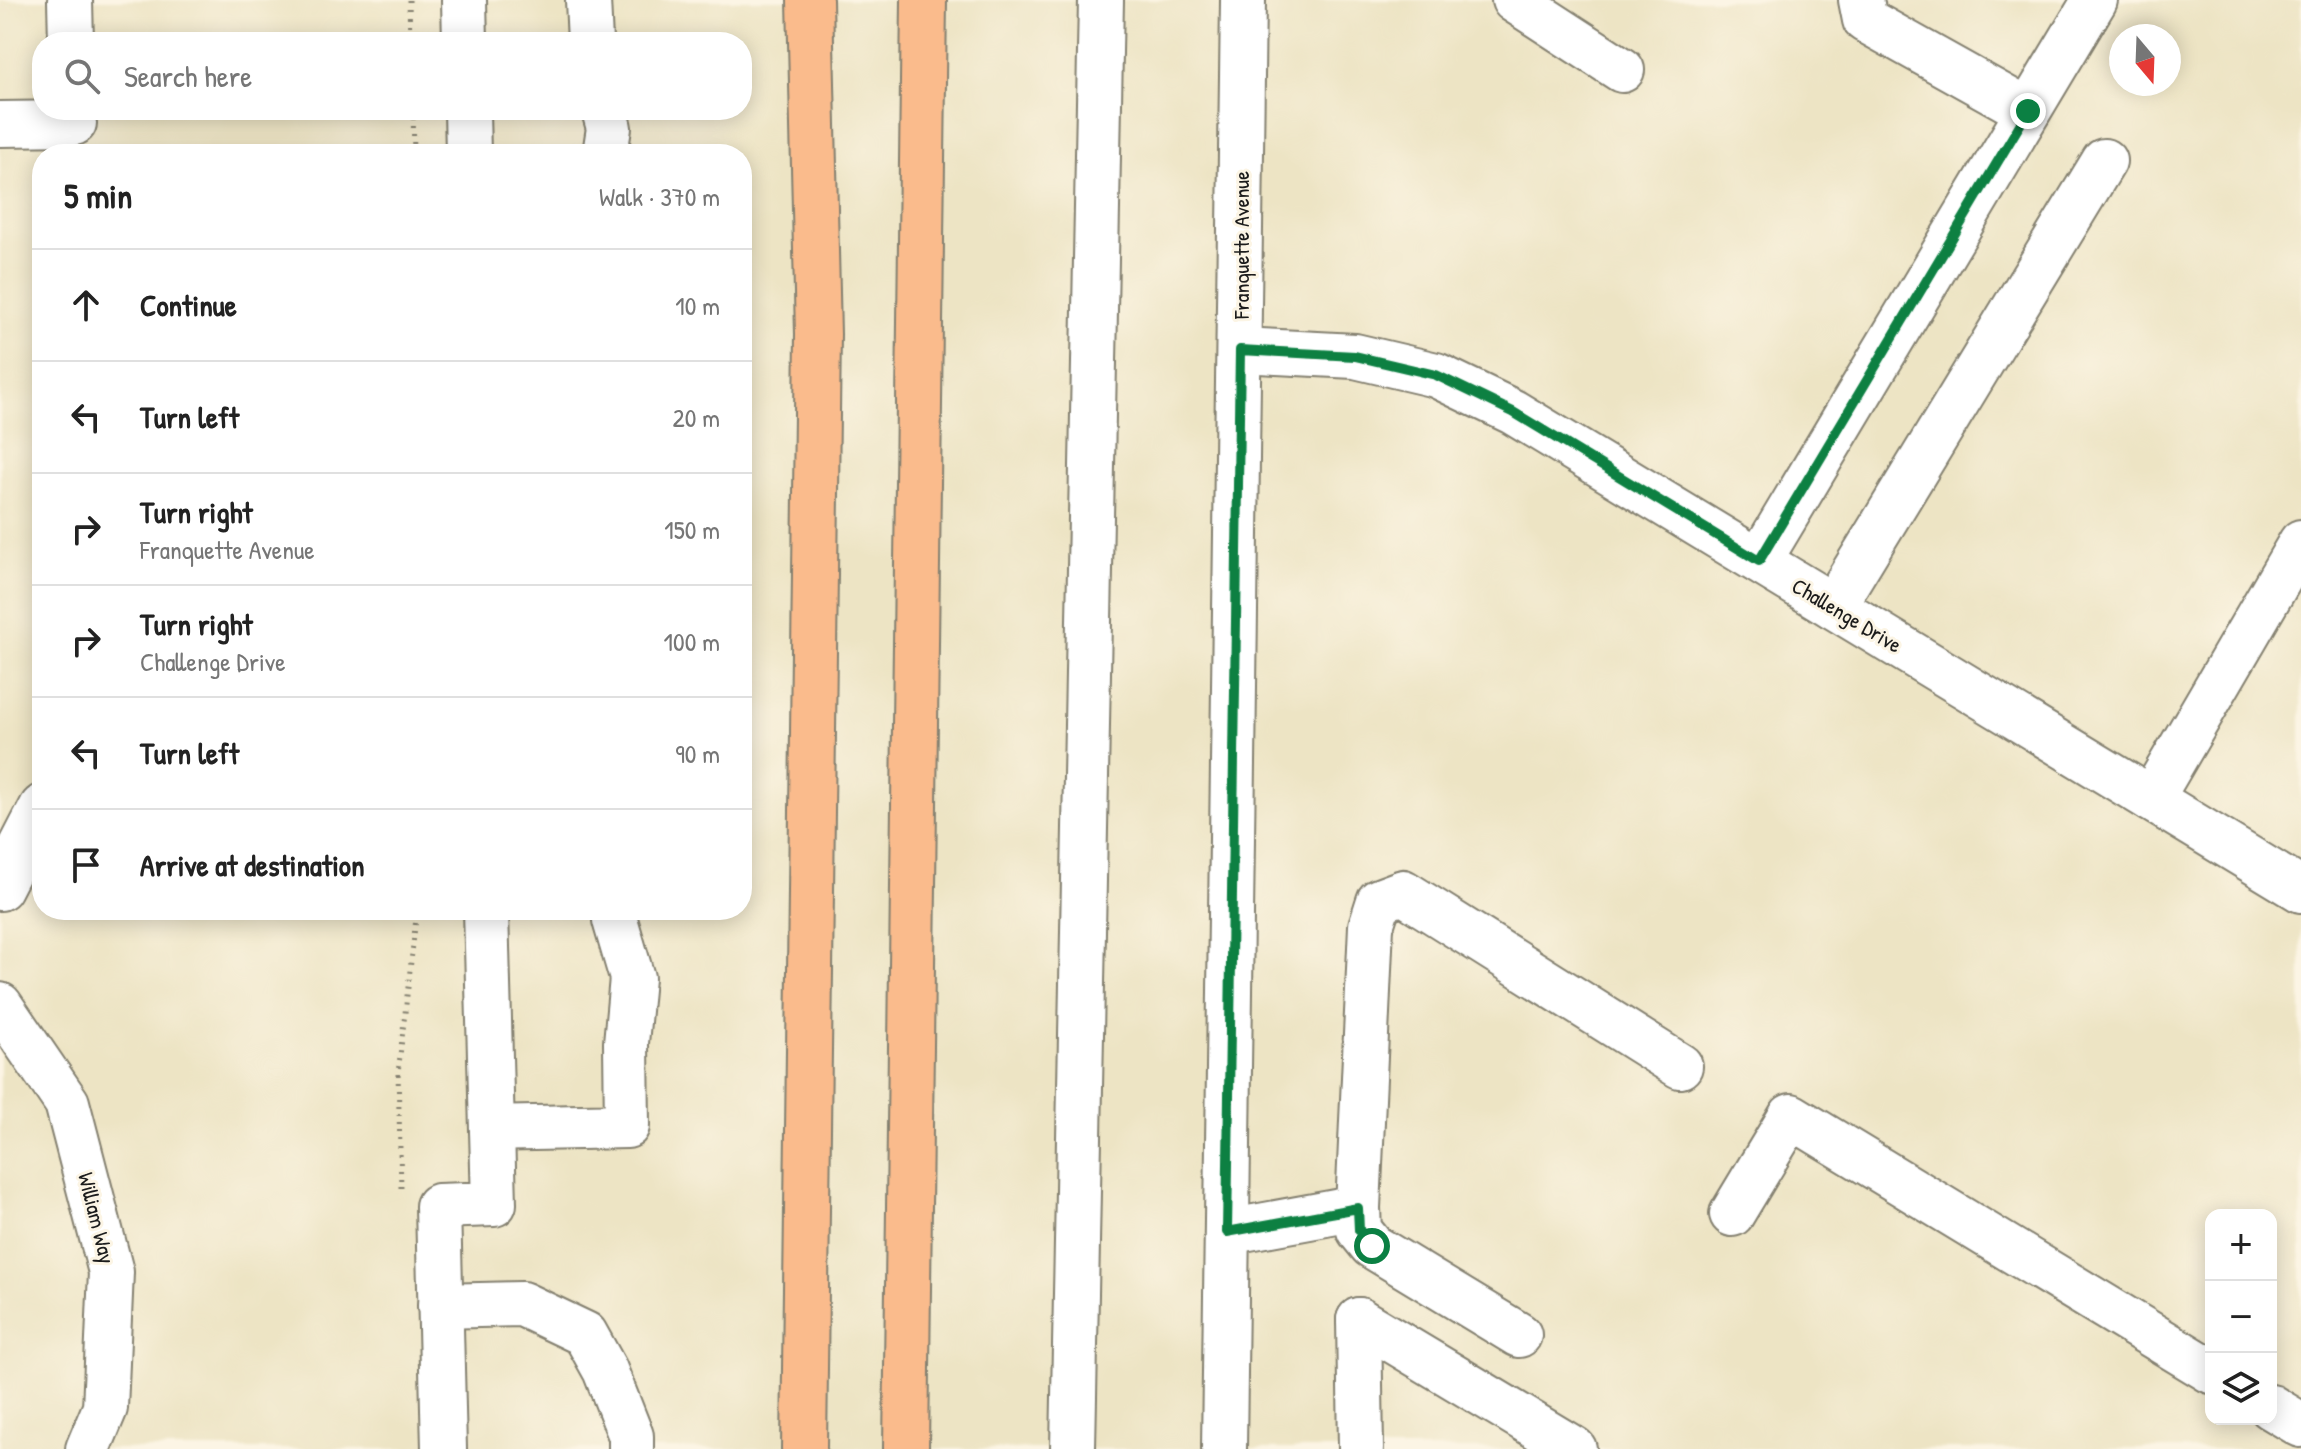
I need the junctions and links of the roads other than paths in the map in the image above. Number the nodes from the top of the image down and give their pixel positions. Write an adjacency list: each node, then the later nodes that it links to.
1 (70, 0): 11 (street)
2 (464, 0): 12 (street)
3 (588, 0): 13 (street)
4 (810, 0): 47 (highway)
5 (924, 0): 48 (highway)
6 (1101, 0): 49 (street)
7 (1243, 0): 23 (street, Franquette Avenue)
8 (1514, 0): 14 (street)
9 (1861, 0): 15 (street)
10 (2095, 0): 15 (street)
11 (71, 32)
12 (465, 32)
13 (590, 32)
14 (1622, 70)
15 (2028, 111): 25 (street)
16 (467, 120): 20 (street)
17 (607, 120): 21 (street)
18 (0, 124): 19 (street)
19 (74, 129)
20 (468, 144)
21 (607, 144)
22 (2104, 161): 26 (street)
23 (1240, 350): 25 (street, Challenge Drive); 38 (street, Franquette Avenue)
24 (2301, 542): 27 (street)
25 (1759, 561): 26 (street, Challenge Drive)
26 (1833, 606): 27 (street, Challenge Drive)
27 (2151, 799): 30 (street, Challenge Drive)
28 (32, 826): 29 (street)
29 (0, 888)
30 (2301, 890)
31 (486, 920): 35 (street)
32 (615, 920): 35 (street)
33 (0, 1005): 44 (street, William Way)
34 (1680, 1066): 36 (street)
35 (492, 1129): 39 (street)
36 (1358, 1208): 38 (street); 40 (street)
37 (1732, 1214): 41 (street)
38 (1227, 1232): 50 (street, Franquette Avenue)
39 (440, 1306): 45 (street); 46 (street)
40 (1519, 1335)
41 (2205, 1367)
42 (2277, 1411): 43 (street)
43 (2301, 1425)
44 (88, 1449)
45 (444, 1449)
46 (631, 1449)
47 (804, 1449)
48 (906, 1449)
49 (1073, 1449)
50 (1224, 1449)
51 (1361, 1449): 52 (street)
52 (1574, 1449)

